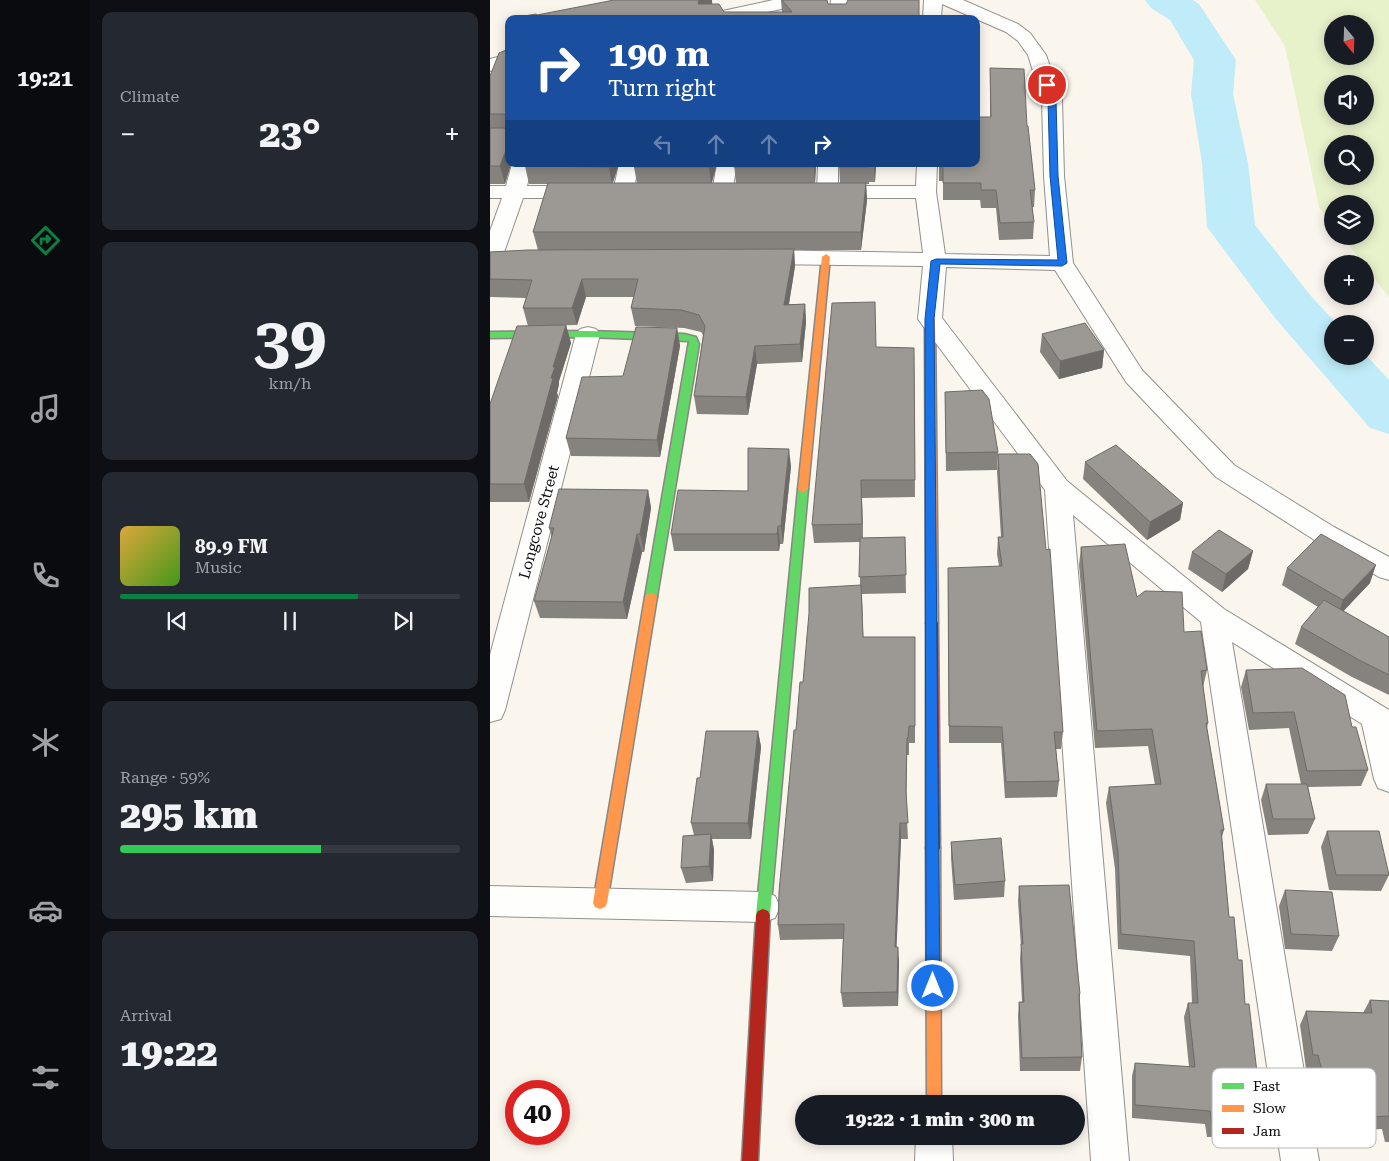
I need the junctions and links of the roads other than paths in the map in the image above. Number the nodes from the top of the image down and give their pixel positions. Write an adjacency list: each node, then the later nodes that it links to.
1 (798, 0): 5 (street)
2 (840, 0): 6 (street)
3 (933, 0): 7 (street)
4 (948, 0): 23 (street)
5 (750, 15)
6 (838, 15)
7 (932, 15)
8 (505, 61): 9 (street)
9 (490, 65)
10 (521, 167): 16 (street)
11 (629, 167): 16 (street)
12 (726, 167): 17 (street)
13 (827, 167): 18 (street)
14 (927, 167): 18 (street)
15 (490, 192): 16 (street)
16 (515, 192): 21 (street)
17 (722, 192)
18 (926, 192): 22 (street)
19 (737, 257): 20 (street)
20 (826, 257): 22 (street); 35 (street)
21 (495, 259)
22 (936, 261): 23 (street); 24 (street)
23 (1062, 263): 28 (street)
24 (930, 319): 27 (street); 37 (street)
25 (588, 334): 26 (street); 30 (street, Longcove Street); 34 (street)
26 (490, 335)
27 (1058, 488): 29 (street); 42 (street)
28 (1389, 570)
29 (1214, 617): 31 (street); 36 (street)
30 (490, 710)
31 (1382, 720): 32 (street)
32 (1389, 779)
33 (490, 901): 34 (street)
34 (600, 903): 35 (street)
35 (763, 907): 40 (street)
36 (1285, 1068)
37 (934, 1095)
38 (934, 1145): 41 (street)
39 (1298, 1148): 43 (street)
40 (750, 1161)
41 (934, 1161)
42 (1110, 1161)
43 (1300, 1161)

